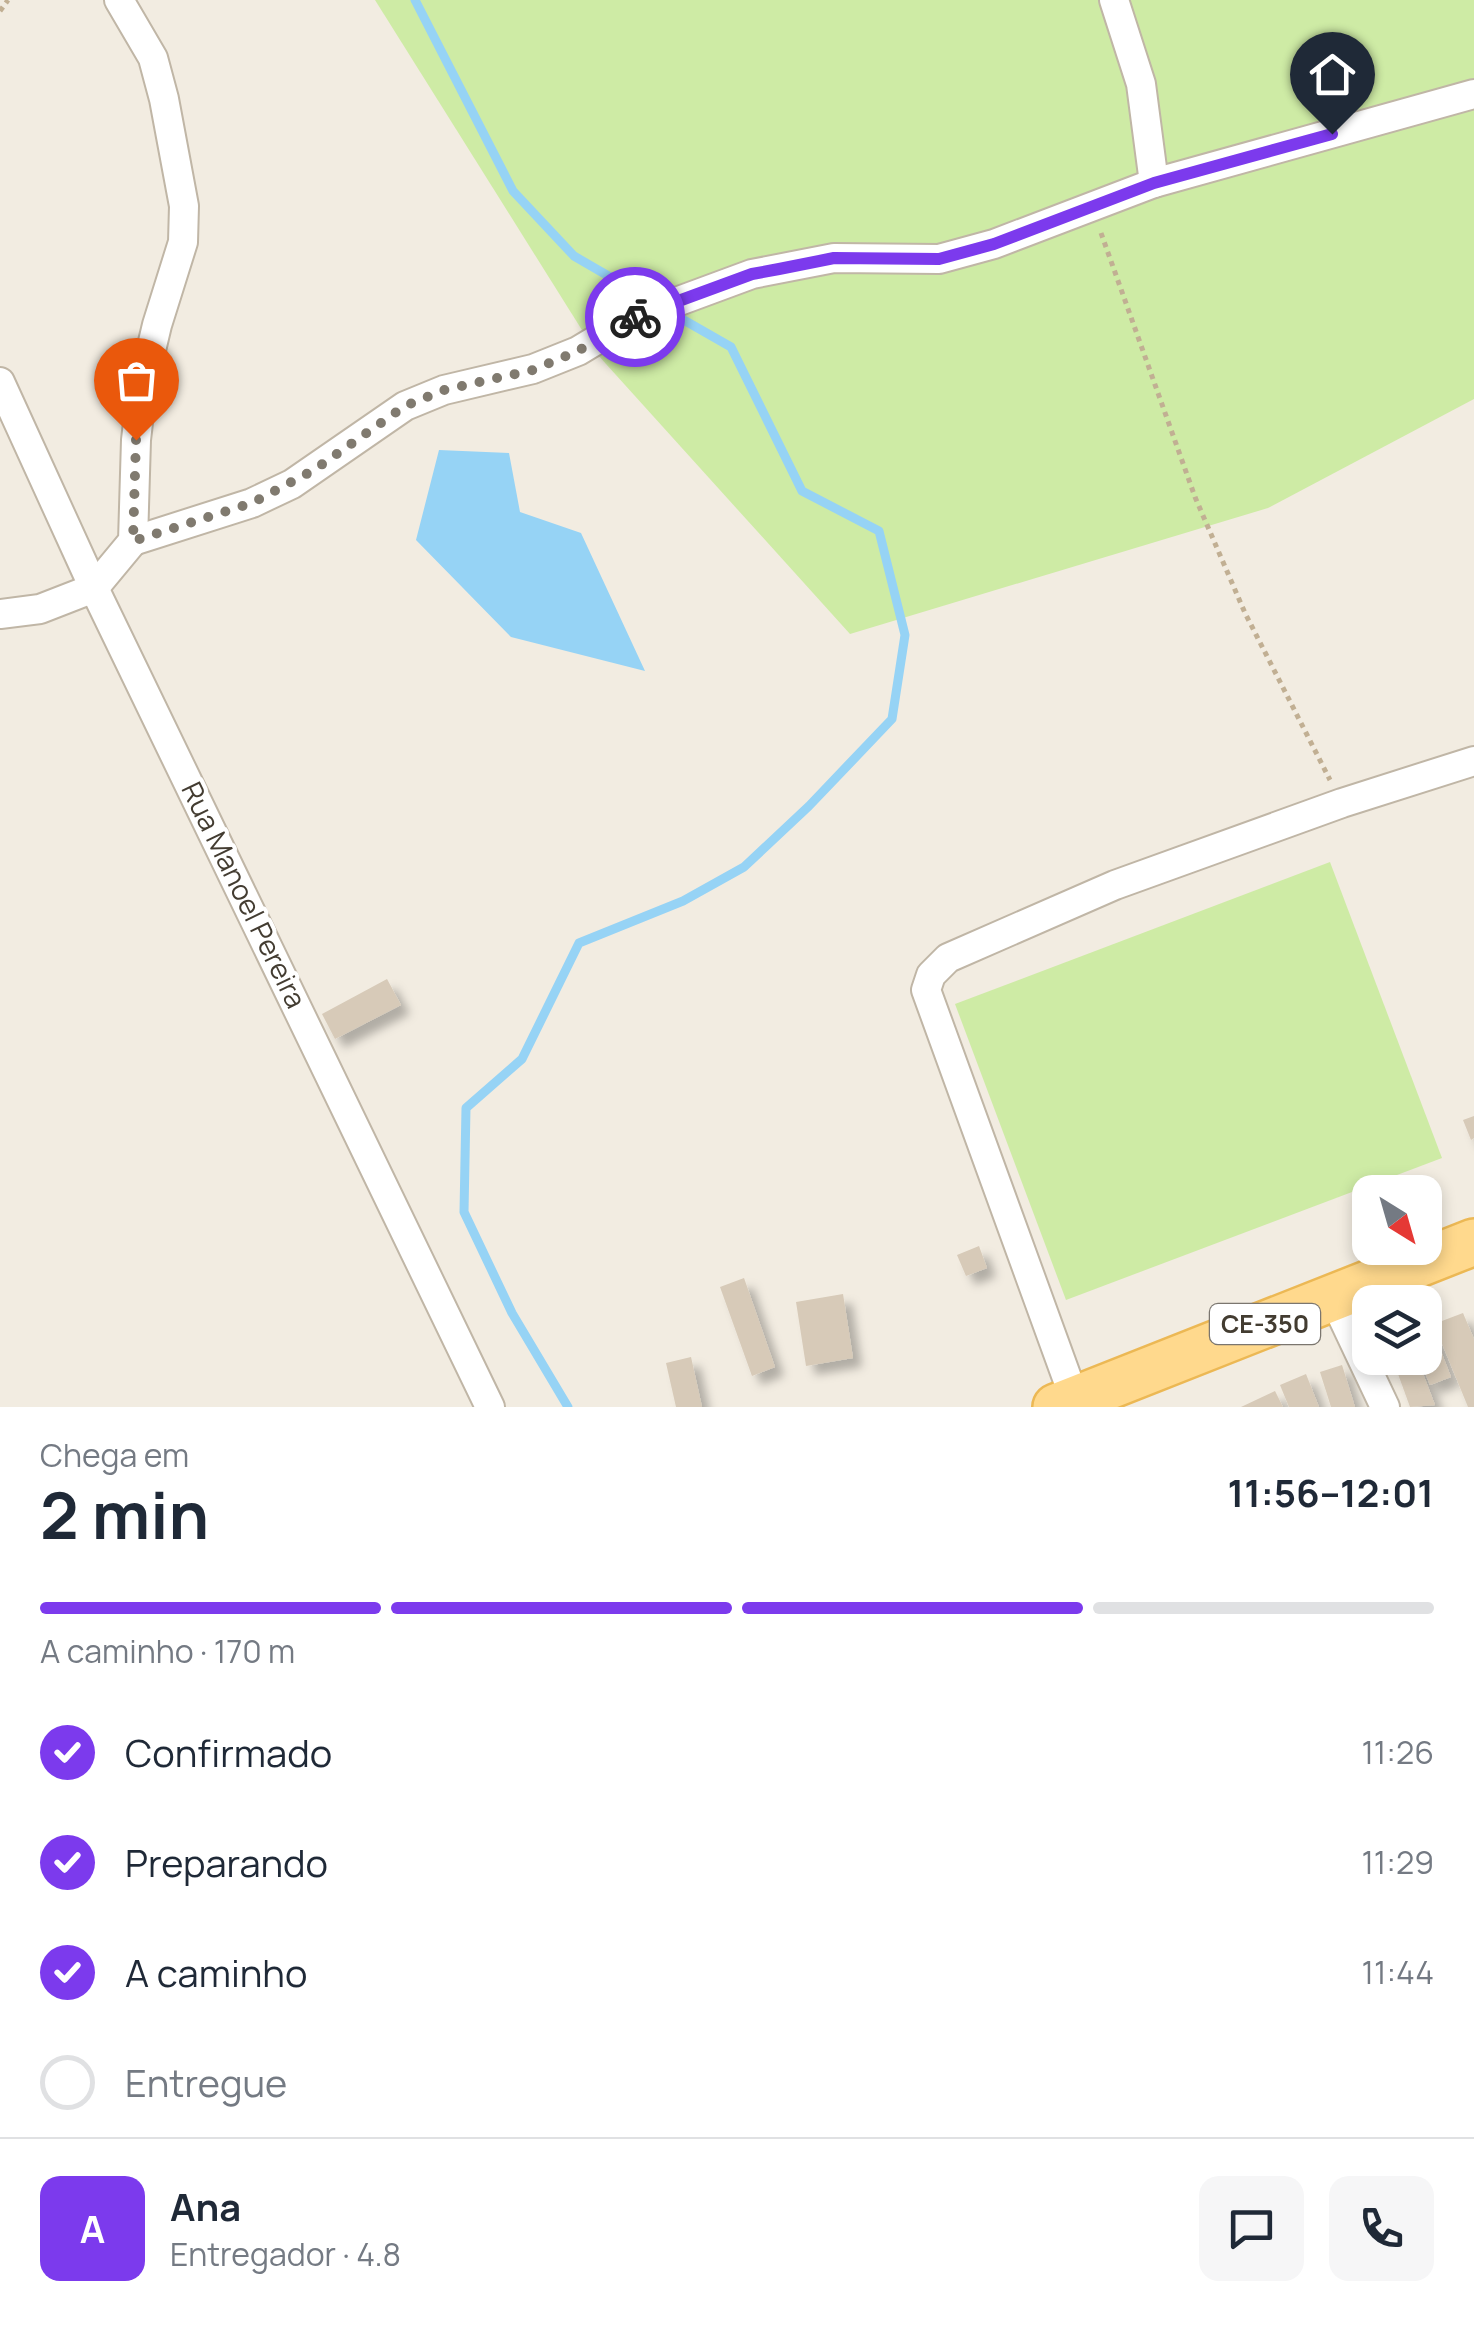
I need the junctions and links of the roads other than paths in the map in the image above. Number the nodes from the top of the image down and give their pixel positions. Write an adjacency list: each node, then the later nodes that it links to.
1 (120, 0): 6 (street)
2 (1114, 0): 4 (street)
3 (1474, 94): 4 (street)
4 (1154, 183): 6 (street)
5 (0, 382): 7 (street, Rua Manoel Pereira)
6 (133, 541): 7 (street)
7 (94, 588): 8 (street); 13 (street, Rua Manoel Pereira)
8 (0, 614)
9 (1474, 761): 12 (street)
10 (1474, 1242): 11 (main road, CE-350)
11 (1333, 1297): 12 (main road, CE-350); 14 (street)
12 (1066, 1403)
13 (490, 1407)
14 (1384, 1407)

